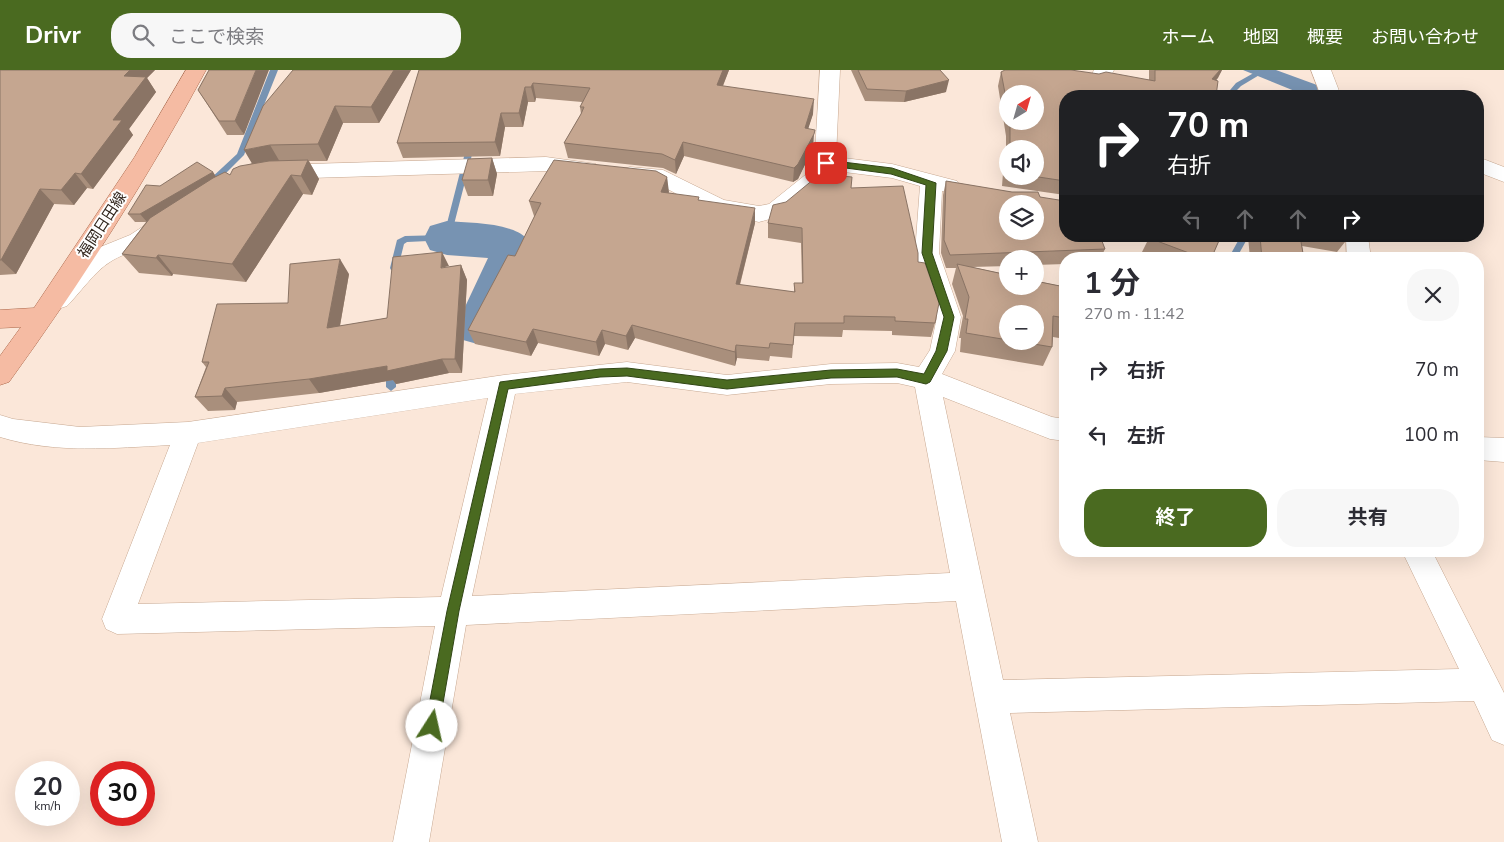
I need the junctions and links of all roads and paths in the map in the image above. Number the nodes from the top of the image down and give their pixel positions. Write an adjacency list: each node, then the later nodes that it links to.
1 (196, 70): 14 (main road, 福岡日田線)
2 (830, 70): 7 (street)
3 (1020, 70): 4 (street)
4 (1104, 70)
5 (1321, 70): 6 (street)
6 (1329, 90)
7 (826, 163): 10 (street); 11 (street)
8 (1484, 167): 9 (street)
9 (1504, 175)
10 (255, 176)
11 (931, 183): 12 (street); 17 (street)
12 (970, 190)
13 (178, 216): 14 (street)
14 (43, 317): 15 (main road); 16 (main road, 福岡日田線)
15 (0, 319)
16 (0, 375)
17 (926, 379): 18 (street); 20 (street); 25 (street)
18 (504, 385): 21 (street); 26 (street)
19 (0, 426): 21 (street)
20 (1059, 429)
21 (188, 433): 26 (street)
22 (1484, 449): 23 (street)
23 (1504, 450)
24 (1420, 557): 27 (street)
25 (967, 586): 26 (street); 28 (street)
26 (453, 611): 30 (street)
27 (1482, 685): 28 (street); 29 (street)
28 (990, 697): 31 (street)
29 (1504, 728)
30 (411, 842)
31 (1020, 842)

